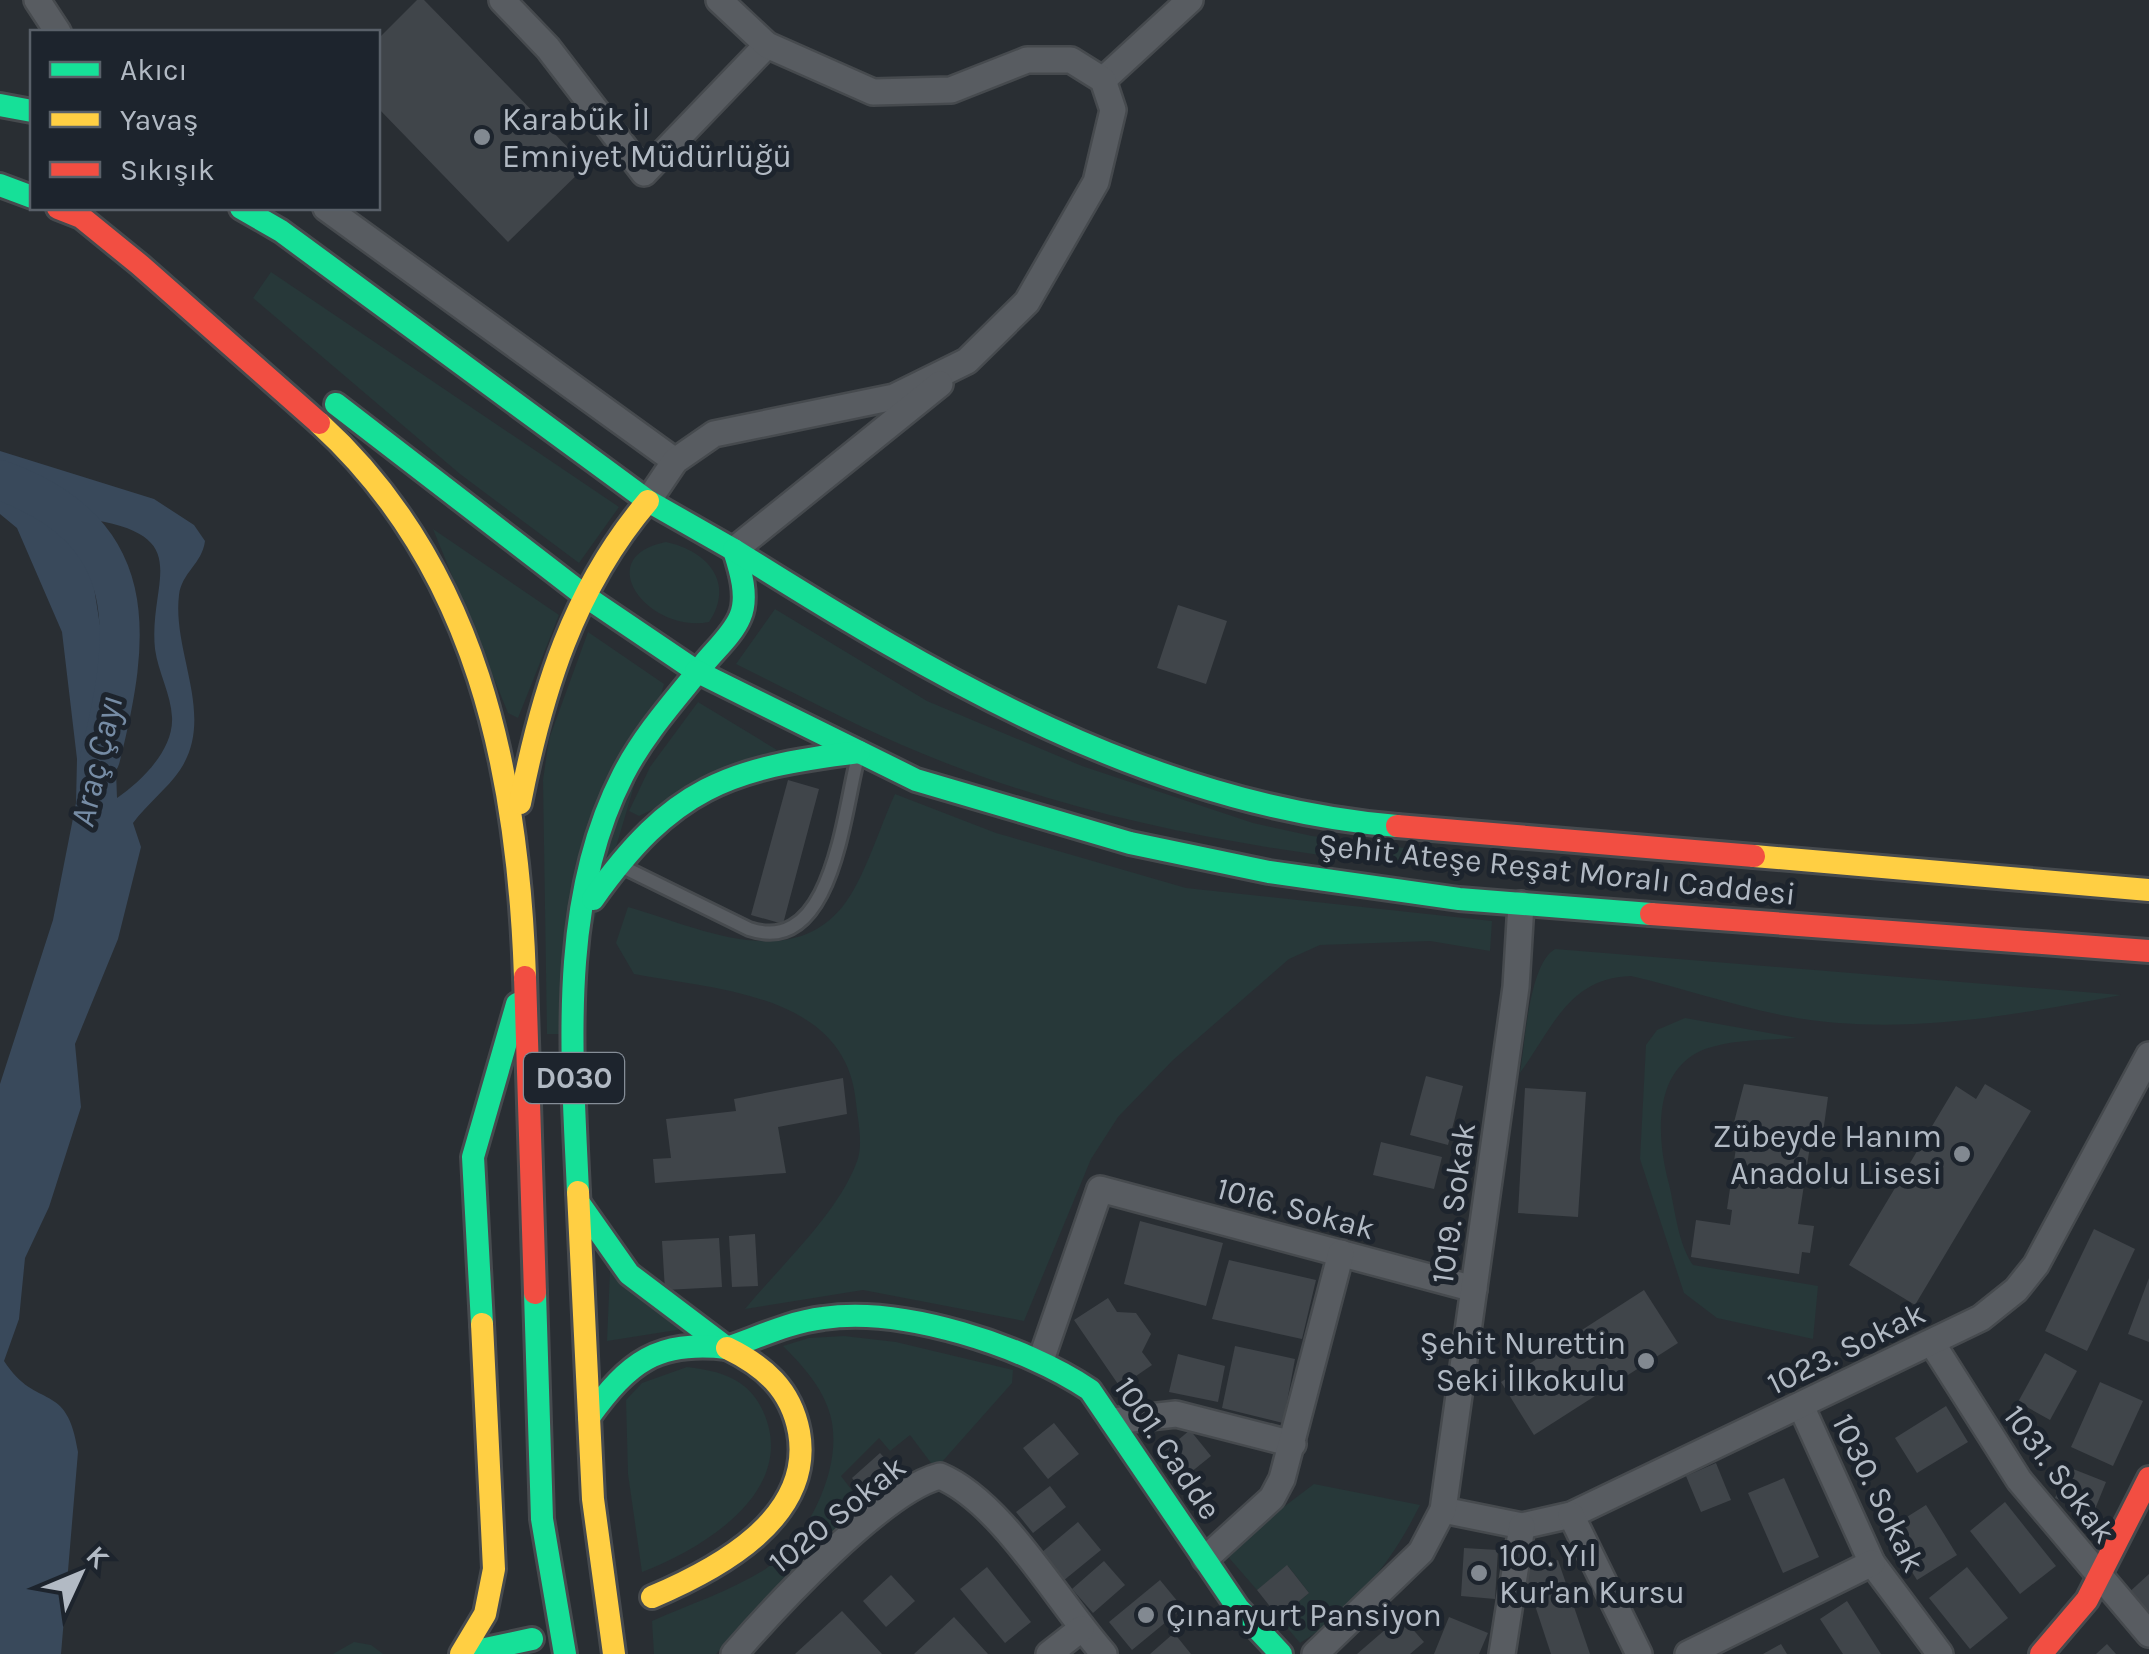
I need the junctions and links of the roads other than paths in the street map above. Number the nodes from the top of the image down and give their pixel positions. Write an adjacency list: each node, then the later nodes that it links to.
1 (502, 0): 6 (street)
2 (719, 0): 6 (street)
3 (1190, 0): 7 (street)
4 (39, 1): 5 (street)
5 (57, 30)
6 (768, 45): 7 (street)
7 (1103, 80): 17 (street)
8 (0, 106): 9 (main road)
9 (30, 111)
10 (0, 184): 11 (main road)
11 (30, 197)
12 (63, 210): 15 (main road, D030)
13 (244, 210): 20 (main road)
14 (329, 210): 19 (street)
15 (81, 217): 16 (main road); 25 (main road, D030)
16 (284, 360)
17 (966, 361): 19 (street); 21 (street)
18 (313, 384): 22 (main road, Şehit Ateşe Reşat Moralı Caddesi)
19 (675, 461): 20 (street)
20 (648, 501): 21 (main road); 22 (main road)
21 (734, 550): 23 (main road, D030); 27 (main road)
22 (584, 596): 23 (main road, Şehit Ateşe Reşat Moralı Caddesi); 25 (main road)
23 (696, 671): 24 (main road, Şehit Ateşe Reşat Moralı Caddesi); 29 (main road, D030)
24 (859, 752): 26 (main road); 26 (lane); 28 (main road, Şehit Ateşe Reşat Moralı Caddesi)
25 (516, 823): 31 (main road, D030)
26 (616, 864): 29 (main road)
27 (2149, 890)
28 (1522, 904): 30 (main road, Şehit Ateşe Reşat Moralı Caddesi); 35 (street, 1019. Sokak)
29 (576, 926): 33 (main road, D030)
30 (2149, 952)
31 (527, 973): 53 (main road); 55 (main road, D030)
32 (2149, 1054): 36 (street, 1023. Sokak)
33 (578, 1203): 37 (main road); 40 (main road, D030)
34 (1340, 1253): 35 (street, 1016. Sokak); 38 (street, 1016. Sokak); 42 (street)
35 (1474, 1289): 44 (street, 1019. Sokak)
36 (1932, 1343): 39 (street, 1023. Sokak); 49 (street, 1031. Sokak)
37 (727, 1348): 38 (main road, 1001. Cadde); 40 (main road); 50 (main road)
38 (1041, 1360): 41 (main road, 1001. Cadde)
39 (1801, 1406): 45 (street, 1023. Sokak); 48 (street, 1030. Sokak)
40 (589, 1416): 56 (main road, D030)
41 (1113, 1421): 42 (street); 47 (main road, 1001. Cadde)
42 (1293, 1444): 47 (street)
43 (2149, 1478): 49 (main road)
44 (1444, 1510): 46 (street, 1023. Sokak); 61 (street)
45 (1571, 1515): 46 (street, 1023. Sokak); 63 (street)
46 (1522, 1526): 62 (street)
47 (1204, 1560): 60 (main road, 1001. Cadde)
48 (1872, 1562): 64 (street); 65 (street, 1030. Sokak)
49 (2099, 1580): 52 (street, 1031. Sokak); 66 (main road)
50 (652, 1597)
51 (1081, 1629): 57 (street, 1020 Sokak); 58 (street); 59 (street, 1020 Sokak)
52 (2149, 1634)
53 (461, 1654): 54 (main road)
54 (508, 1654)
55 (565, 1654)
56 (614, 1654)
57 (734, 1654)
58 (1049, 1654)
59 (1104, 1654)
60 (1281, 1654)
61 (1315, 1654)
62 (1502, 1654)
63 (1640, 1654)
64 (1688, 1654)
65 (1940, 1654)
66 (2041, 1654)

